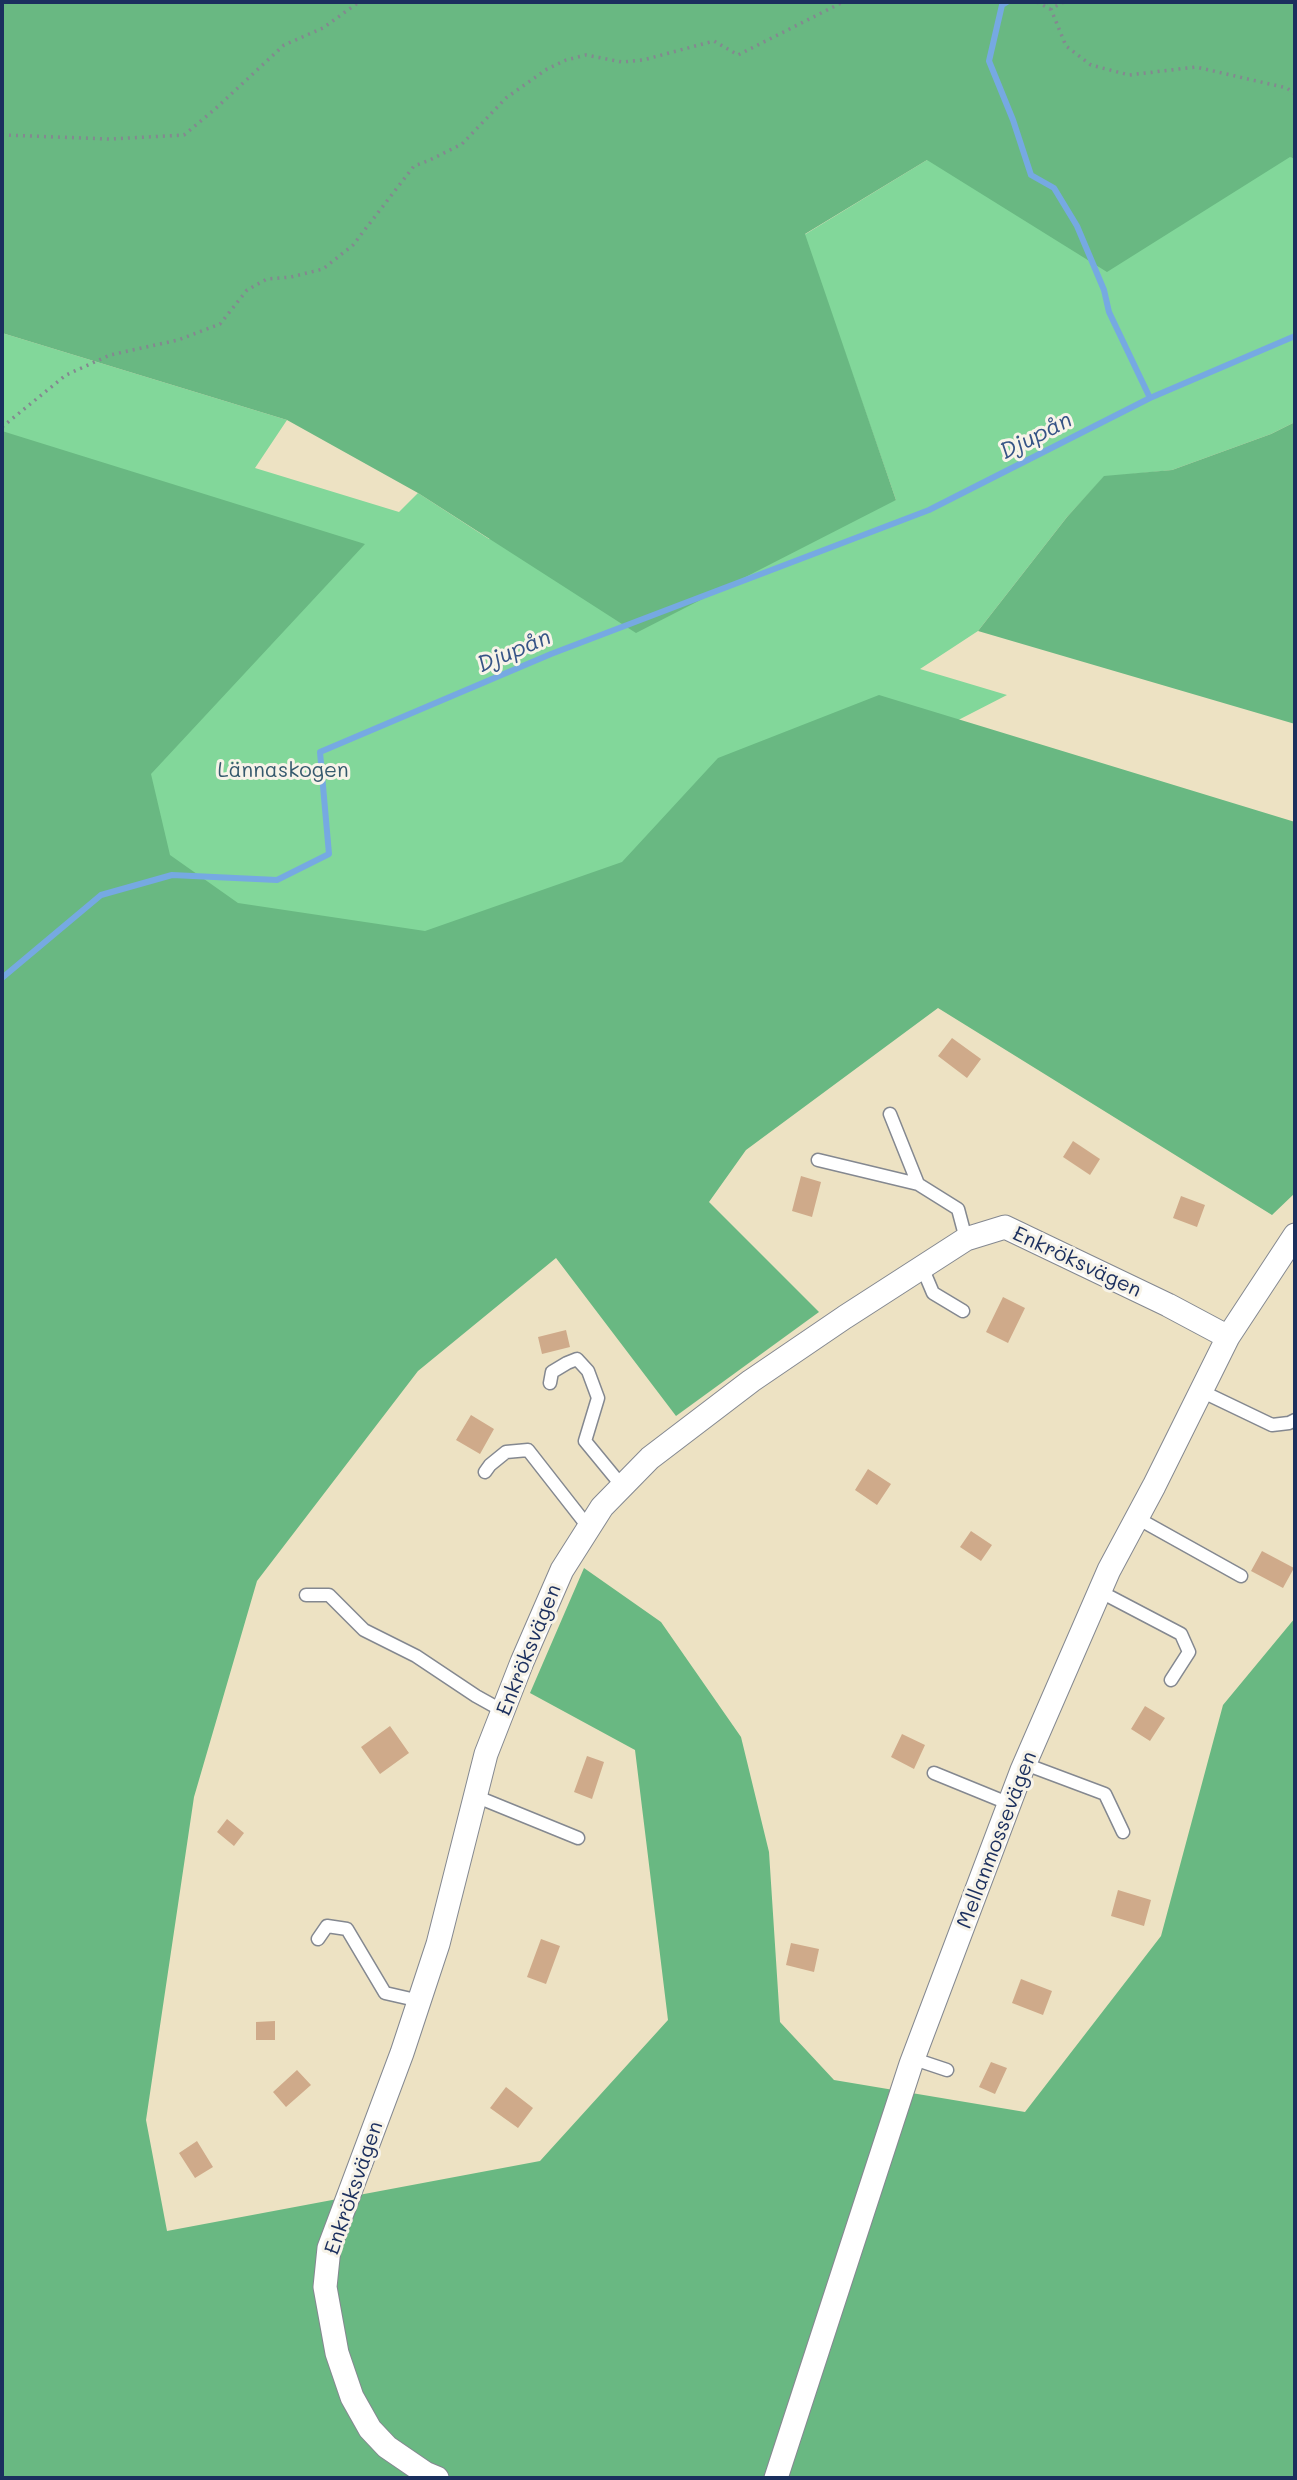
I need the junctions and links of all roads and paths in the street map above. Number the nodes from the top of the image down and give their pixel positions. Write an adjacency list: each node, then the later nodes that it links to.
1 (359, 2): 8 (path)
2 (844, 2): 9 (path)
3 (1037, 2): 6 (path)
4 (1048, 2): 6 (path)
5 (1065, 2): 6 (path)
6 (1050, 9): 7 (path)
7 (1295, 94)
8 (2, 135)
9 (2, 427)
10 (890, 1114): 12 (lane)
11 (818, 1160): 12 (lane)
12 (918, 1184): 14 (lane)
13 (1295, 1235): 17 (street, Mellanmossevägen)
14 (966, 1239): 15 (street, Enkröksvägen); 17 (street, Enkröksvägen)
15 (922, 1267): 16 (lane); 22 (street, Enkröksvägen)
16 (963, 1311)
17 (1228, 1337): 19 (street, Mellanmossevägen)
18 (551, 1383): 22 (lane)
19 (1201, 1391): 20 (lane); 23 (street, Mellanmossevägen)
20 (1295, 1420)
21 (485, 1472): 24 (lane)
22 (622, 1486): 24 (street, Enkröksvägen)
23 (1137, 1518): 25 (lane); 26 (street, Mellanmossevägen)
24 (589, 1528): 29 (street, Enkröksvägen)
25 (1241, 1576)
26 (1099, 1591): 28 (lane); 30 (street, Mellanmossevägen)
27 (306, 1595): 29 (lane)
28 (1171, 1680)
29 (503, 1711): 32 (street, Enkröksvägen)
30 (1025, 1764): 33 (street, Mellanmossevägen); 34 (lane)
31 (934, 1773): 33 (lane)
32 (475, 1796): 35 (lane); 37 (street, Enkröksvägen)
33 (1010, 1804): 38 (street, Mellanmossevägen)
34 (1124, 1832)
35 (578, 1838)
36 (318, 1939): 37 (lane)
37 (419, 2001): 40 (street, Enkröksvägen)
38 (914, 2059): 39 (lane); 41 (street, Mellanmossevägen)
39 (947, 2070)
40 (437, 2478)
41 (776, 2478)

